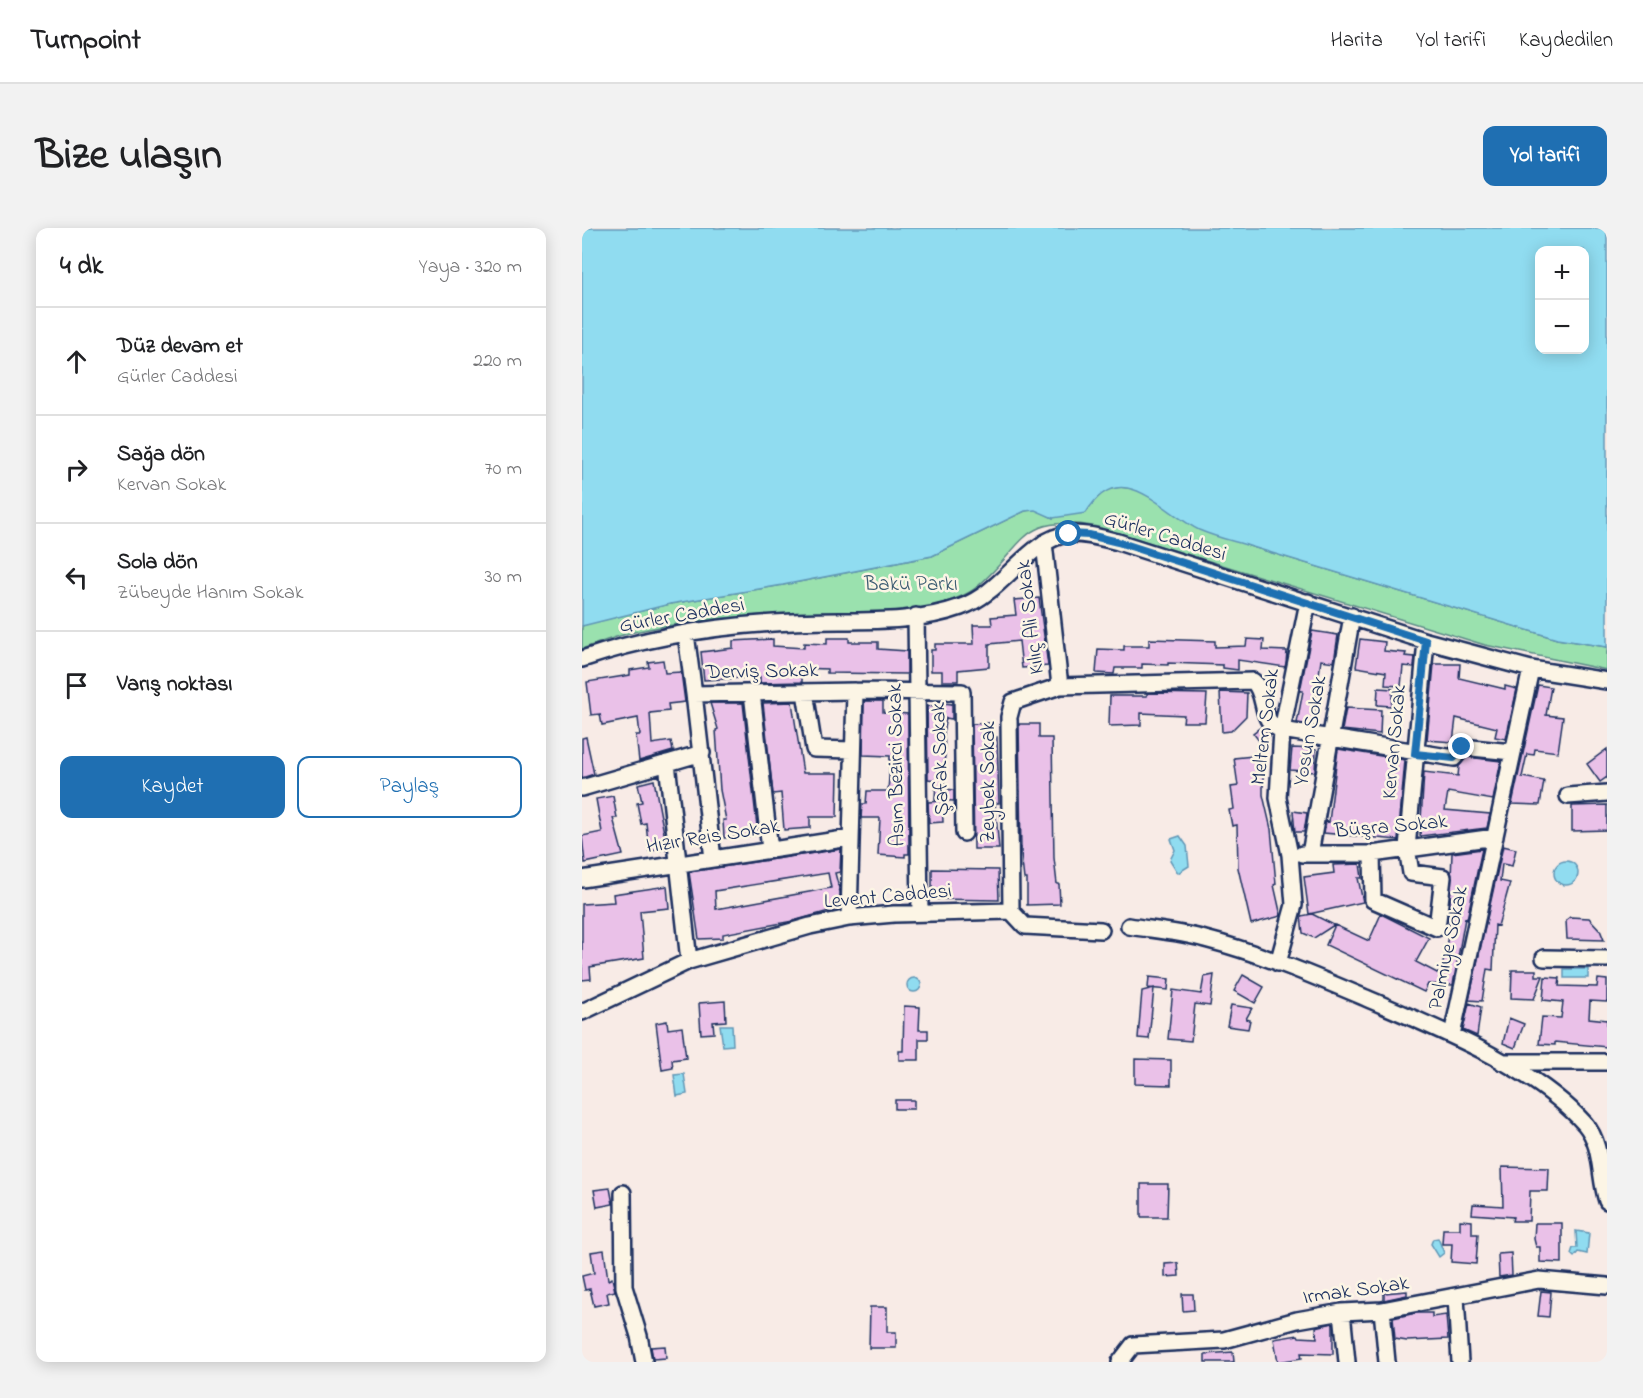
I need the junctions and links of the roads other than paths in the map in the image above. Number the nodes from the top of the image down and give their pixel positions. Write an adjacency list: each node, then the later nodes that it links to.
1 (1044, 543): 2 (street, Gürler Caddesi); 3 (street, Gürler Caddesi); 10 (street, Kılıç Ali Sokak)
2 (1308, 602): 4 (street, Gürler Caddesi); 16 (street, Meltem Sokak)
3 (916, 616): 5 (street, Gürler Caddesi); 12 (street, Asım Bezirci Sokak)
4 (1352, 616): 6 (street, Gürler Caddesi); 17 (street, Yosun Sokak)
5 (686, 634): 7 (street, Gürler Caddesi); 15 (street, Derviş Sokak)
6 (1426, 641): 8 (street, Gürler Caddesi); 21 (street, Kervan Sokak)
7 (582, 658)
8 (1531, 669): 9 (street, Gürler Caddesi); 19 (street, Palmiye Sokak)
9 (1607, 681)
10 (1060, 686): 16 (street); 37 (street, Zeybek Sokak)
11 (855, 691): 12 (street, Derviş Sokak); 13 (street, Derviş Sokak); 18 (street)
12 (916, 691): 26 (street, Şafak Sokak); 38 (street, Asım Bezirci Sokak)
13 (805, 692): 14 (street, Derviş Sokak); 18 (street)
14 (752, 693): 15 (street, Derviş Sokak); 30 (street)
15 (694, 694): 20 (street)
16 (1282, 730): 17 (street); 33 (street, Meltem Sokak)
17 (1331, 740): 21 (street); 31 (street, Yosun Sokak)
18 (853, 750): 28 (street)
19 (1512, 752): 21 (street); 27 (street, Palmiye Sokak)
20 (702, 753): 22 (street); 34 (street)
21 (1415, 754): 29 (street, Kervan Sokak)
22 (667, 763): 23 (street); 35 (street)
23 (582, 788)
24 (1607, 794): 25 (street)
25 (1568, 796)
26 (964, 833)
27 (1495, 837): 29 (street, Büşra Sokak); 47 (street, Palmiye Sokak)
28 (850, 838): 30 (street, Hızır Reis Sokak); 39 (street)
29 (1407, 848): 32 (street, Büşra Sokak); 32 (street)
30 (770, 850): 34 (street, Hızır Reis Sokak)
31 (1310, 854): 32 (street, Büşra Sokak); 33 (street, Büşra Sokak)
32 (1372, 854)
33 (1290, 855): 45 (street, Meltem Sokak)
34 (713, 859): 35 (street, Hızır Reis Sokak)
35 (677, 864): 36 (street, Hızır Reis Sokak); 44 (street)
36 (582, 879)
37 (1011, 911): 38 (street, Levent Caddesi); 41 (street)
38 (920, 913): 39 (street, Levent Caddesi)
39 (849, 918): 44 (street, Levent Caddesi)
40 (1129, 926): 45 (street)
41 (1101, 930)
42 (1544, 958): 43 (street)
43 (1607, 959)
44 (689, 961): 46 (street, Levent Caddesi)
45 (1278, 963): 47 (street)
46 (582, 1012)
47 (1452, 1035): 48 (street, Palmiye Sokak)
48 (1500, 1062): 49 (street); 51 (street, Palmiye Sokak)
49 (1607, 1062)
50 (623, 1193): 56 (street)
51 (1607, 1201)
52 (1607, 1286): 53 (street, Irmak Sokak)
53 (1456, 1297): 54 (street, Irmak Sokak); 60 (street)
54 (1382, 1310): 55 (street, Irmak Sokak); 59 (street)
55 (1342, 1312): 57 (street, Irmak Sokak); 58 (street)
56 (644, 1362)
57 (1120, 1362)
58 (1347, 1362)
59 (1387, 1362)
60 (1460, 1362)

